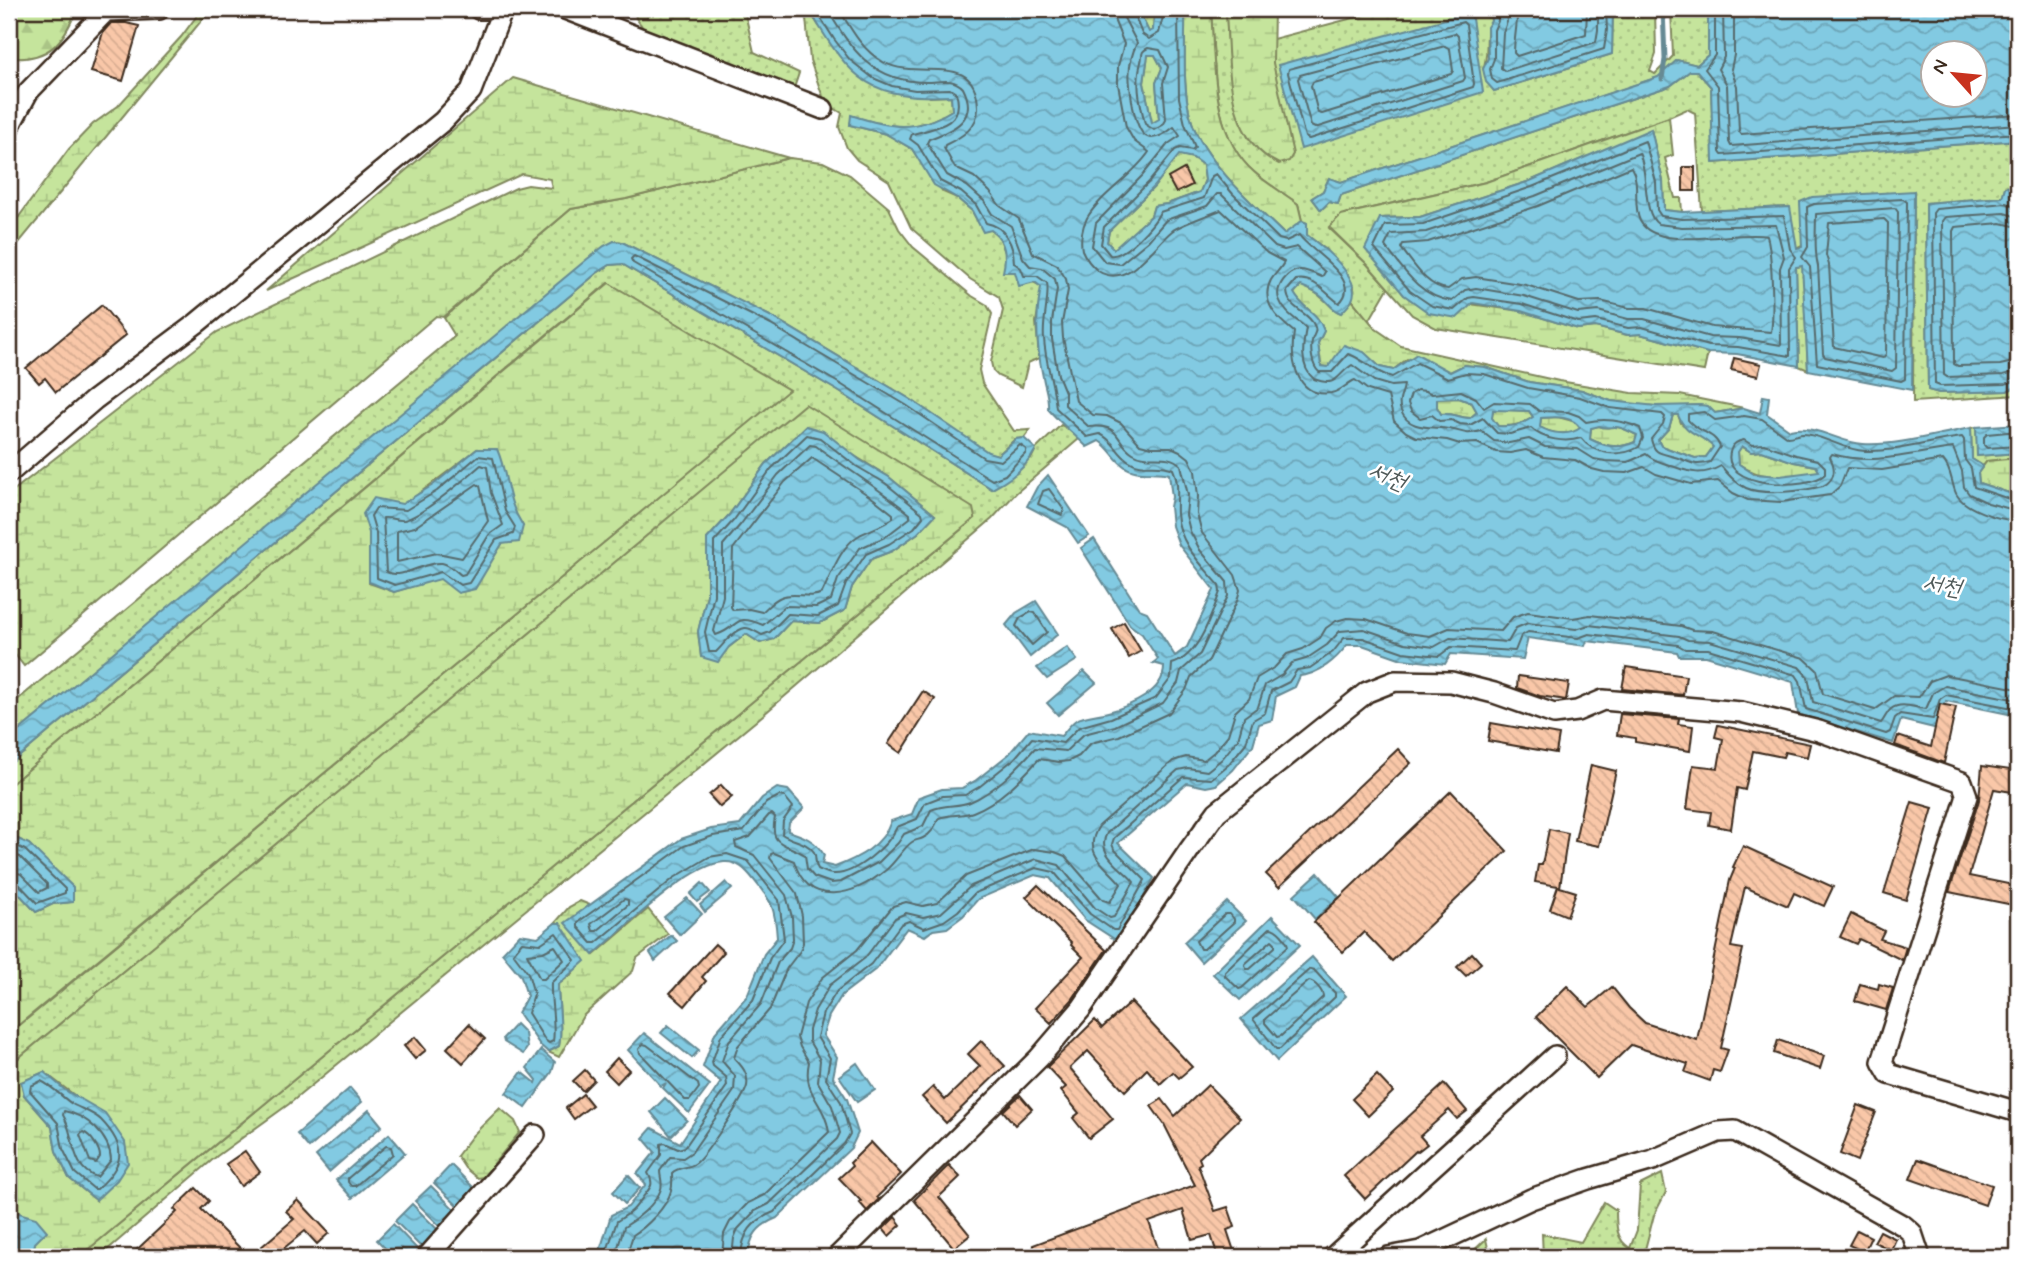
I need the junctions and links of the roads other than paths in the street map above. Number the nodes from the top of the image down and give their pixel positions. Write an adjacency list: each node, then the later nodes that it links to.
1 (159, 9): 7 (street)
2 (479, 9): 3 (street)
3 (487, 9)
4 (503, 9): 8 (street)
5 (565, 9): 6 (street)
6 (823, 109)
7 (9, 128)
8 (9, 473)
9 (1555, 1056): 14 (street)
10 (2018, 1112): 13 (street)
11 (535, 1135): 12 (street)
12 (427, 1257)
13 (837, 1257)
14 (1333, 1257)
15 (1388, 1257): 16 (street)
16 (1920, 1257)

